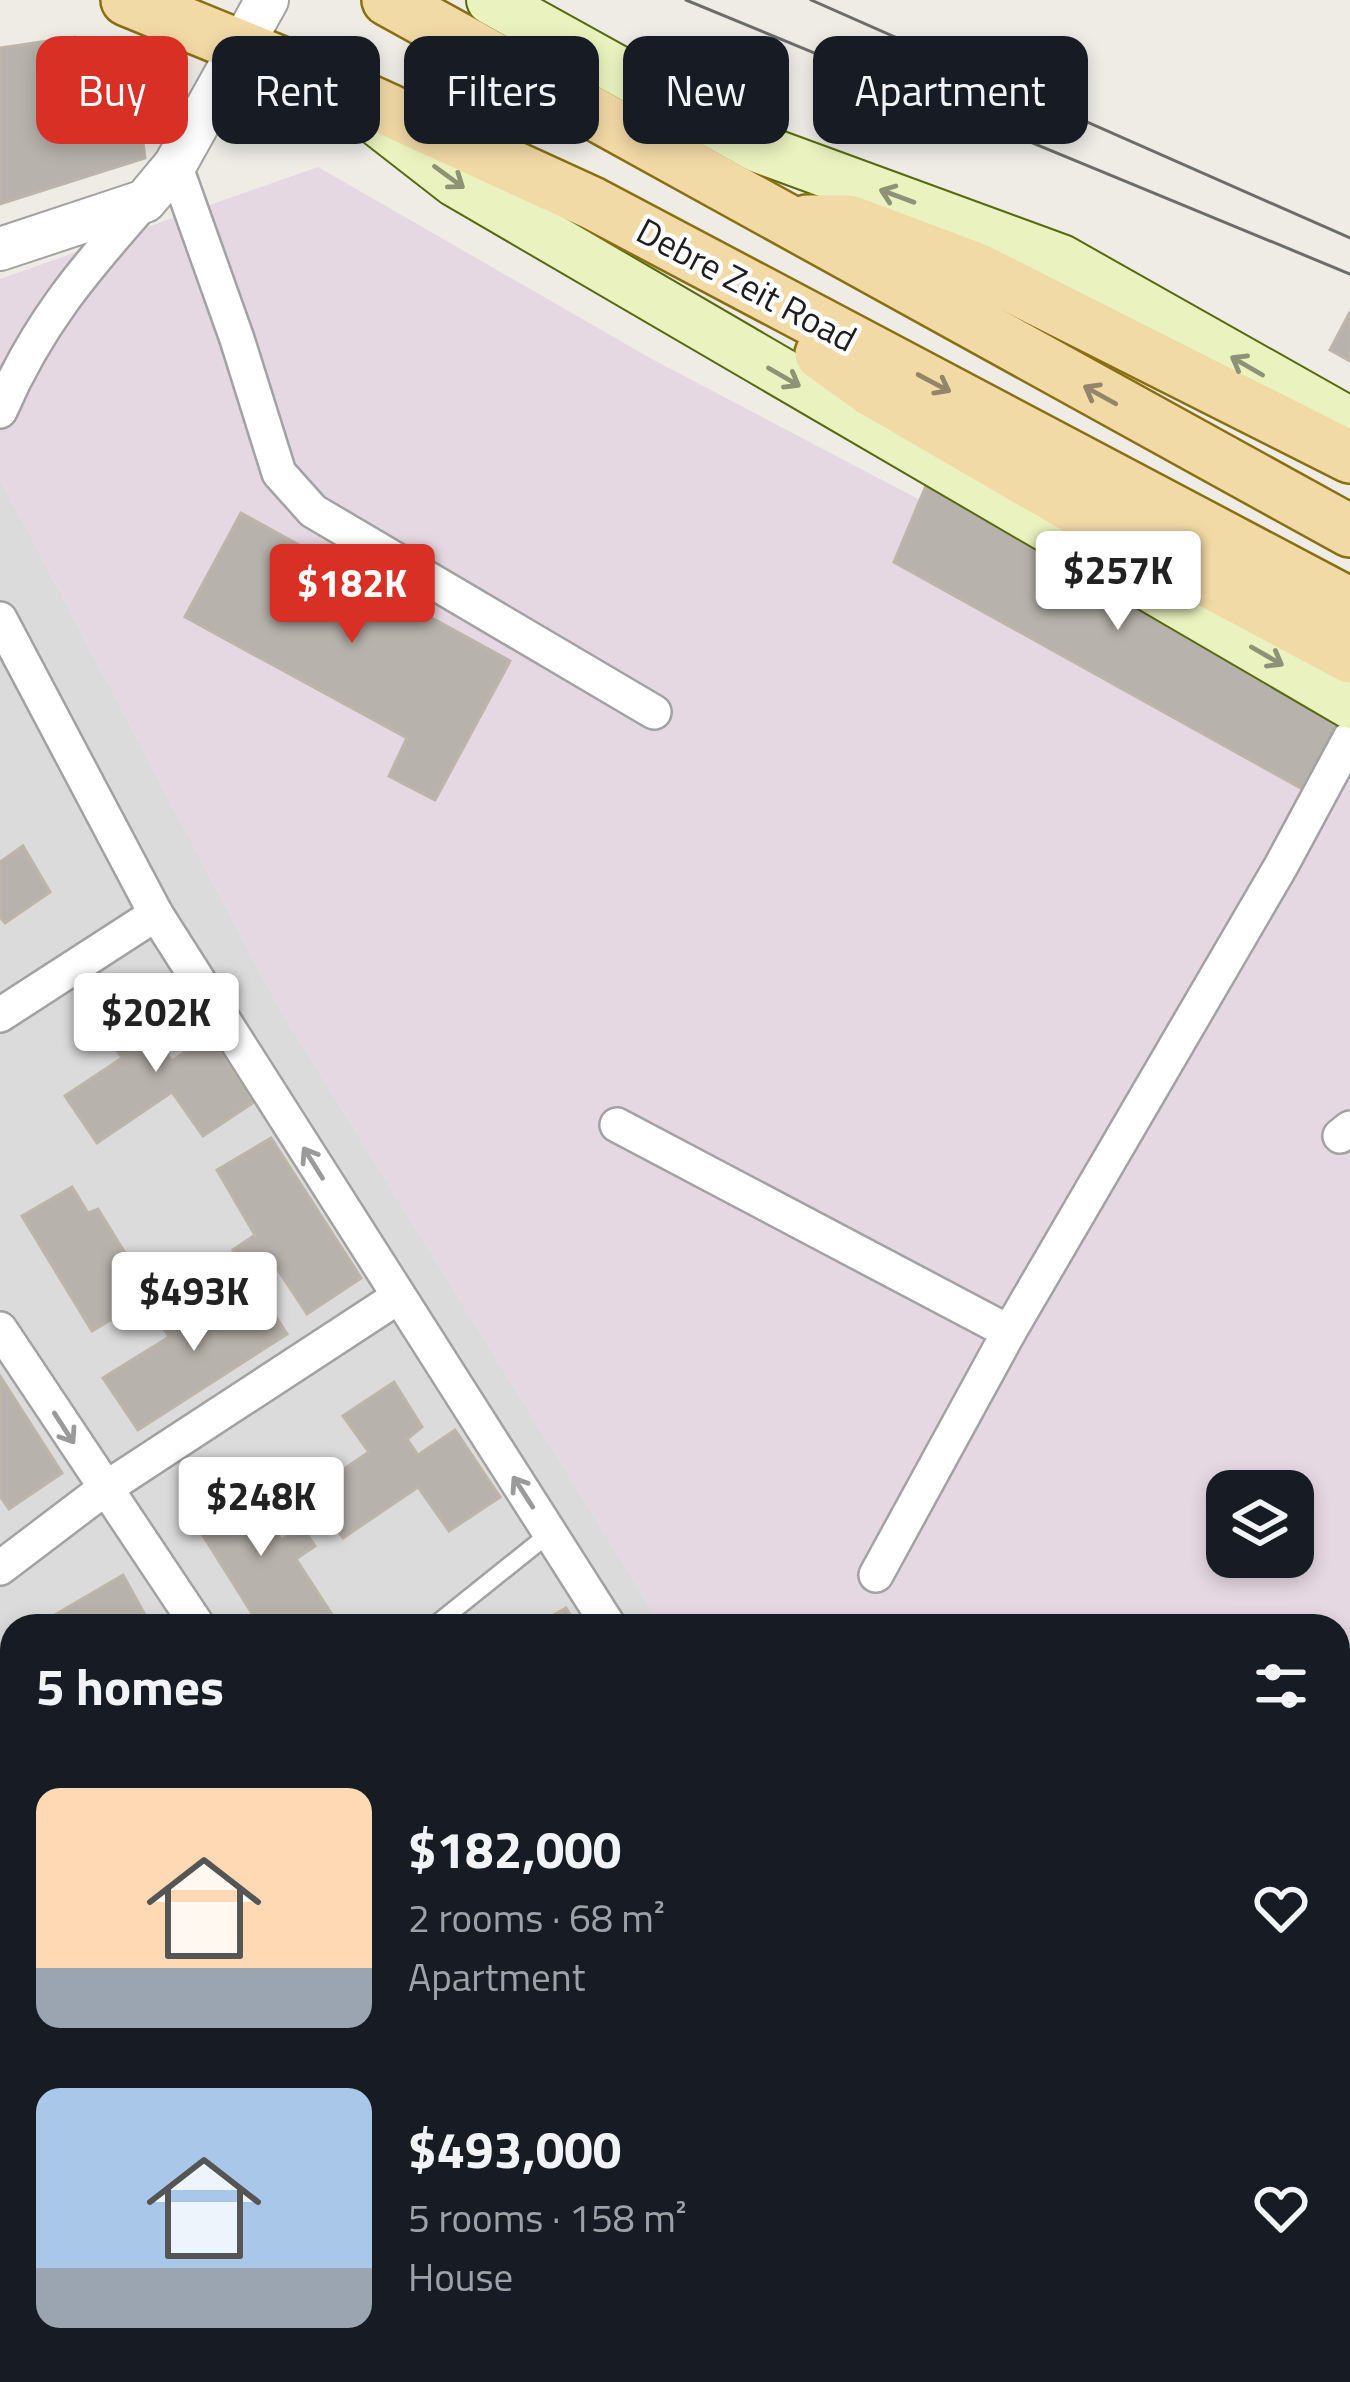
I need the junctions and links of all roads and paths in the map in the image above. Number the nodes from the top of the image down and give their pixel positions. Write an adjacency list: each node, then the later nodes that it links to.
1 (127, 0): 5 (main road, Debre Zeit Road)
2 (267, 0): 6 (street)
3 (388, 0): 12 (main road)
4 (491, 0): 16 (main road, one-way to 4)
5 (215, 36)
6 (248, 36)
7 (212, 100): 10 (street)
8 (380, 105): 14 (main road, Debre Zeit Road)
9 (380, 124): 22 (main road, one-way to 22)
10 (175, 165): 11 (street); 23 (street)
11 (145, 201): 13 (street); 15 (street)
12 (783, 221): 17 (main road); 18 (main road, one-way to 12)
13 (0, 249)
14 (719, 268): 19 (main road, Debre Zeit Road, one-way to 19); 21 (main road)
15 (0, 411)
16 (1350, 422)
17 (1350, 457)
18 (1350, 531)
19 (1350, 604)
20 (0, 619): 25 (street)
21 (1350, 657)
22 (1350, 704)
23 (655, 712)
24 (1350, 738): 30 (street)
25 (156, 914): 26 (street); 28 (street, one-way to 25)
26 (0, 1015)
27 (617, 1125): 30 (street)
28 (398, 1298): 31 (street); 32 (street, one-way to 28)
29 (0, 1330): 31 (street, one-way to 31)
30 (1009, 1332): 34 (street)
31 (104, 1490): 33 (street); 35 (street)
32 (550, 1533): 36 (lane); 37 (street)
33 (0, 1568)
34 (876, 1575)
35 (190, 1614)
36 (449, 1614)
37 (601, 1614)

